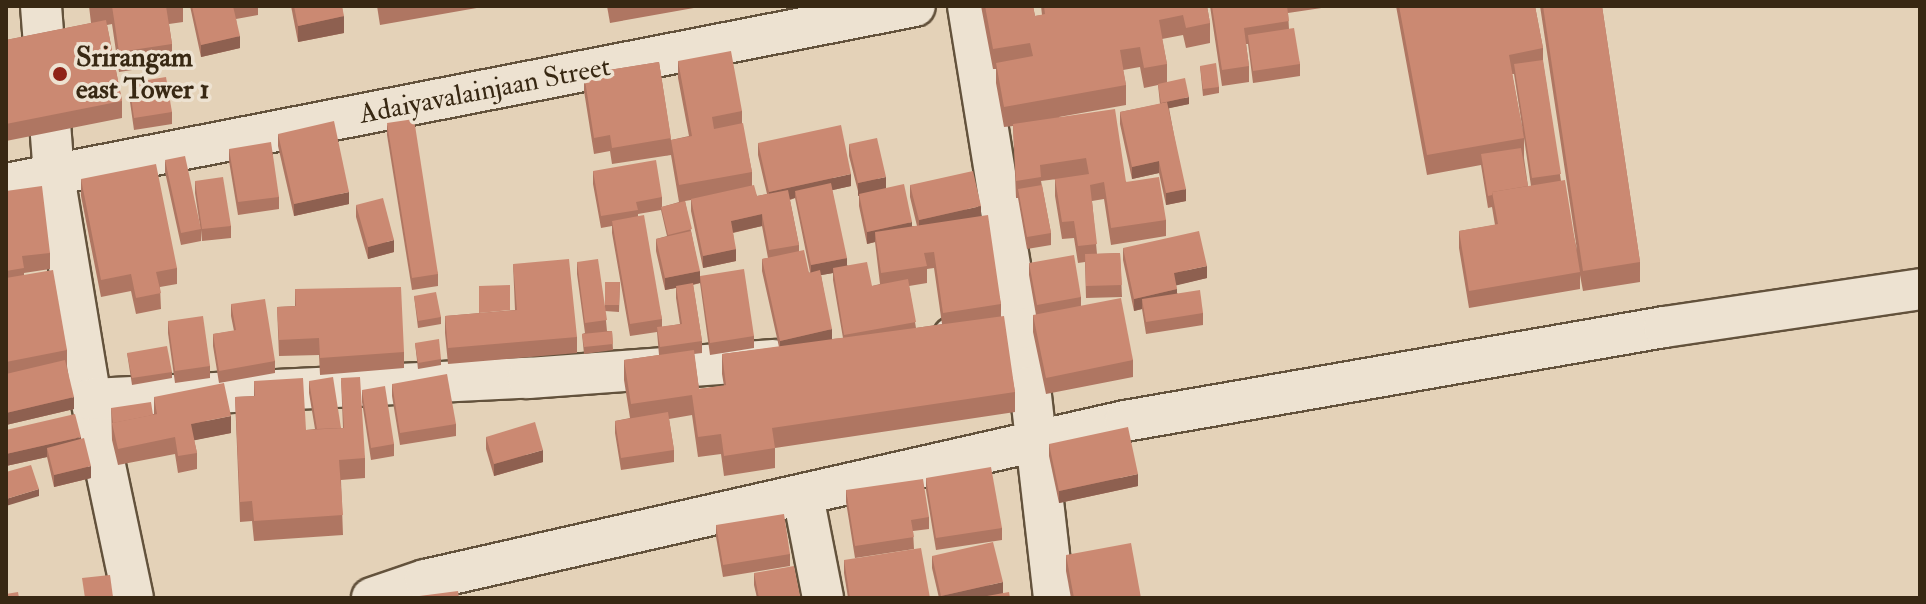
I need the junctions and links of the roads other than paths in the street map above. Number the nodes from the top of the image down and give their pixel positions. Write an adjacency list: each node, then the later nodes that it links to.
1 (41, 6): 4 (street)
2 (915, 6): 4 (street, Adaiyavalainjaan Street)
3 (968, 6): 7 (street)
4 (54, 176): 5 (street, Adaiyavalainjaan Street); 10 (street)
5 (6, 184)
6 (1920, 289): 11 (street)
7 (1020, 328): 8 (street); 11 (street)
8 (915, 342)
9 (809, 356): 10 (street)
10 (91, 399): 13 (street)
11 (1037, 442): 12 (street); 16 (street)
12 (803, 496): 14 (street); 15 (street)
13 (133, 598)
14 (372, 598)
15 (823, 598)
16 (1054, 598)

